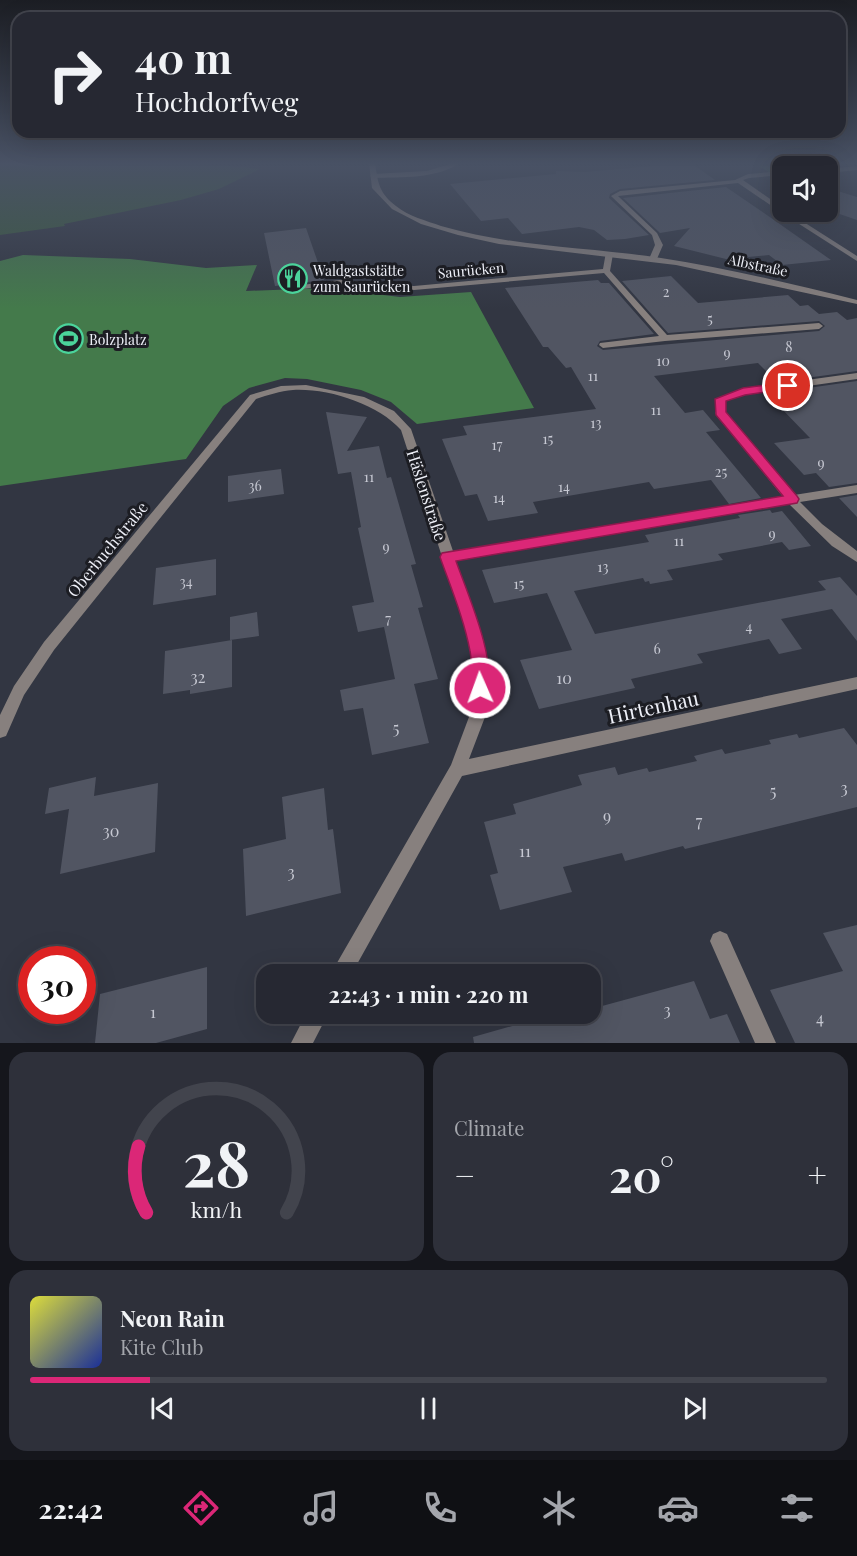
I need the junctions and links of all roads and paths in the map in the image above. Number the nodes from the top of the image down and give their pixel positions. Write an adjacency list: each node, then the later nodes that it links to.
1 (401, 212): 4 (street, Albstraße)
2 (631, 212): 5 (street)
3 (801, 222): 6 (street)
4 (609, 254): 5 (street, Albstraße); 7 (street)
5 (653, 259): 9 (street, Albstraße)
6 (857, 259)
7 (606, 271): 8 (street, Saurücken); 11 (street)
8 (302, 287)
9 (857, 302)
10 (819, 326): 11 (street)
11 (665, 338): 12 (street)
12 (603, 345)
13 (857, 376): 16 (street)
14 (254, 397): 17 (street, Häslenstraße); 20 (street, Oberbuchstraße)
15 (857, 489): 16 (street)
16 (792, 499): 17 (street); 18 (street)
17 (447, 557): 21 (street, Häslenstraße)
18 (857, 558)
19 (857, 683): 21 (street, Hirtenhau)
20 (0, 731)
21 (457, 770): 23 (street, Häslenstraße)
22 (720, 941): 26 (street)
23 (346, 964)
24 (312, 1024): 25 (street)
25 (302, 1043)
26 (766, 1043)

